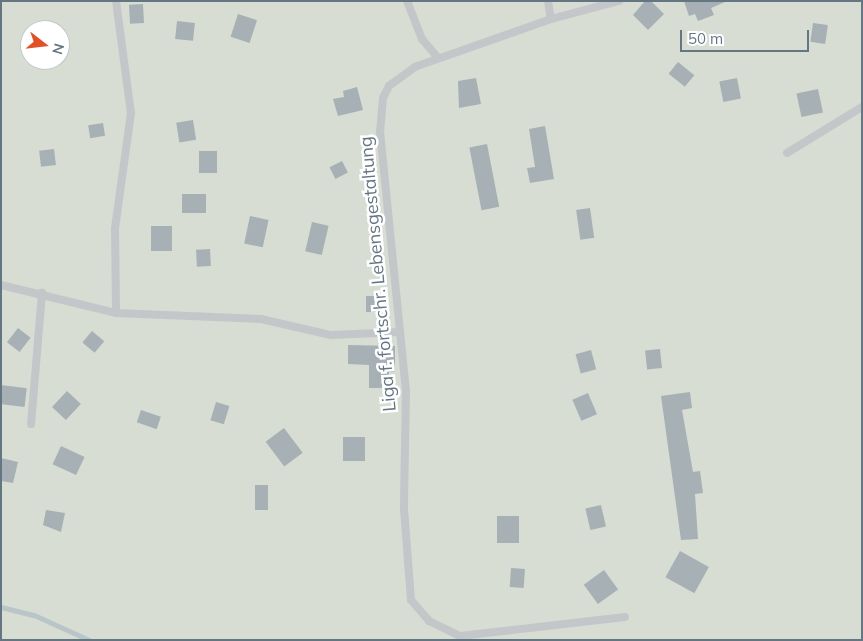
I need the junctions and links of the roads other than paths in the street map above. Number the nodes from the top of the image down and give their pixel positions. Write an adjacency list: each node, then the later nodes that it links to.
1 (116, 1): 11 (lane)
2 (407, 1): 6 (lane)
3 (548, 1): 5 (lane)
4 (619, 1): 5 (lane, Liga f. fortschr. Lebensgestaltung)
5 (551, 19): 6 (lane, Liga f. fortschr. Lebensgestaltung)
6 (437, 57): 12 (lane, Liga f. fortschr. Lebensgestaltung)
7 (862, 108): 8 (lane)
8 (787, 153)
9 (1, 285): 10 (lane)
10 (42, 292): 11 (lane); 13 (lane)
11 (116, 313): 12 (lane)
12 (399, 332): 14 (lane, Liga f. fortschr. Lebensgestaltung)
13 (30, 424)
14 (625, 617)

